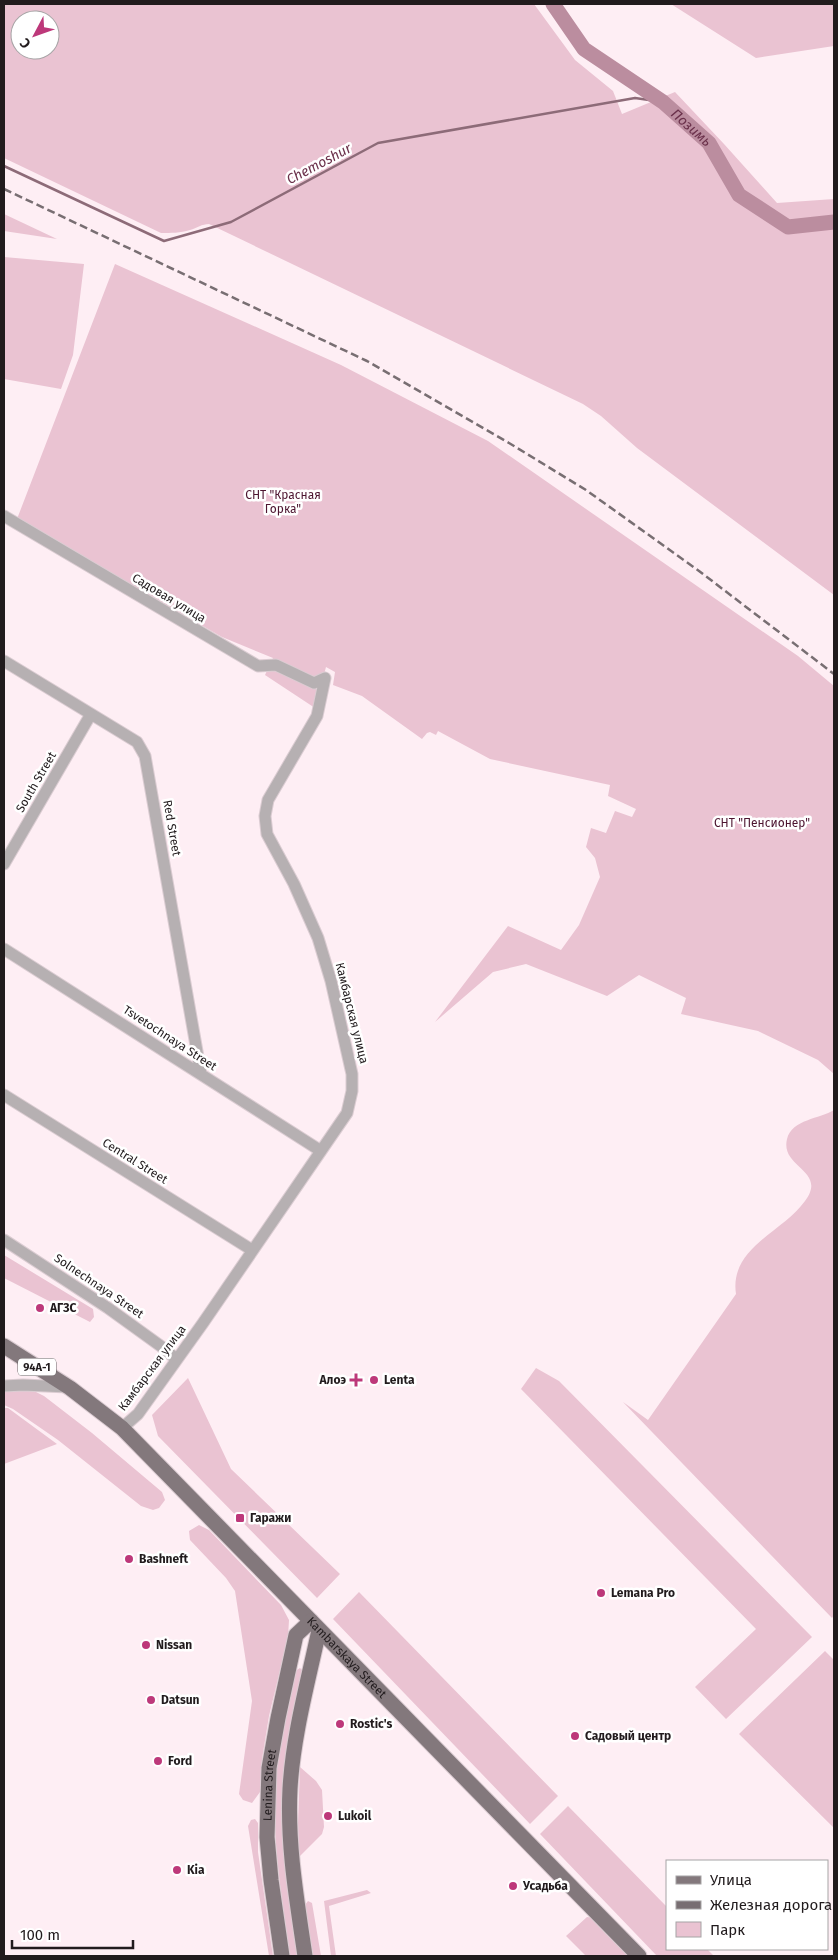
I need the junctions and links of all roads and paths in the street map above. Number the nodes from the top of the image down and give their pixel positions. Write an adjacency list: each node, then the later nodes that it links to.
1 (4, 516): 3 (street, Садовая улица)
2 (4, 661): 4 (street, Red Street)
3 (324, 678): 9 (street, Камбарская улица)
4 (91, 714): 5 (street, South Street); 7 (street, Red Street)
5 (4, 864)
6 (4, 949): 7 (street, Tsvetochnaya Street)
7 (202, 1074): 9 (street, Tsvetochnaya Street)
8 (4, 1095): 11 (street, Central Street)
9 (320, 1151): 11 (street, Камбарская улица)
10 (4, 1240): 13 (street, Solnechnaya Street)
11 (252, 1250): 13 (street, Камбарская улица)
12 (5, 1347): 15 (main road, 94А-1)
13 (176, 1359): 16 (street, Камбарская улица)
14 (4, 1386): 15 (street)
15 (70, 1388): 16 (main road, Kambarskaya Street)
16 (122, 1428): 17 (main road, Kambarskaya Street)
17 (285, 1596): 18 (main road, Kambarskaya Street); 19 (main road)
18 (315, 1626): 19 (main road); 21 (main road, Lenina Street); 22 (main road, Kambarskaya Street)
19 (296, 1635): 20 (main road, Lenina Street)
20 (282, 1956)
21 (305, 1956)
22 (639, 1956)

